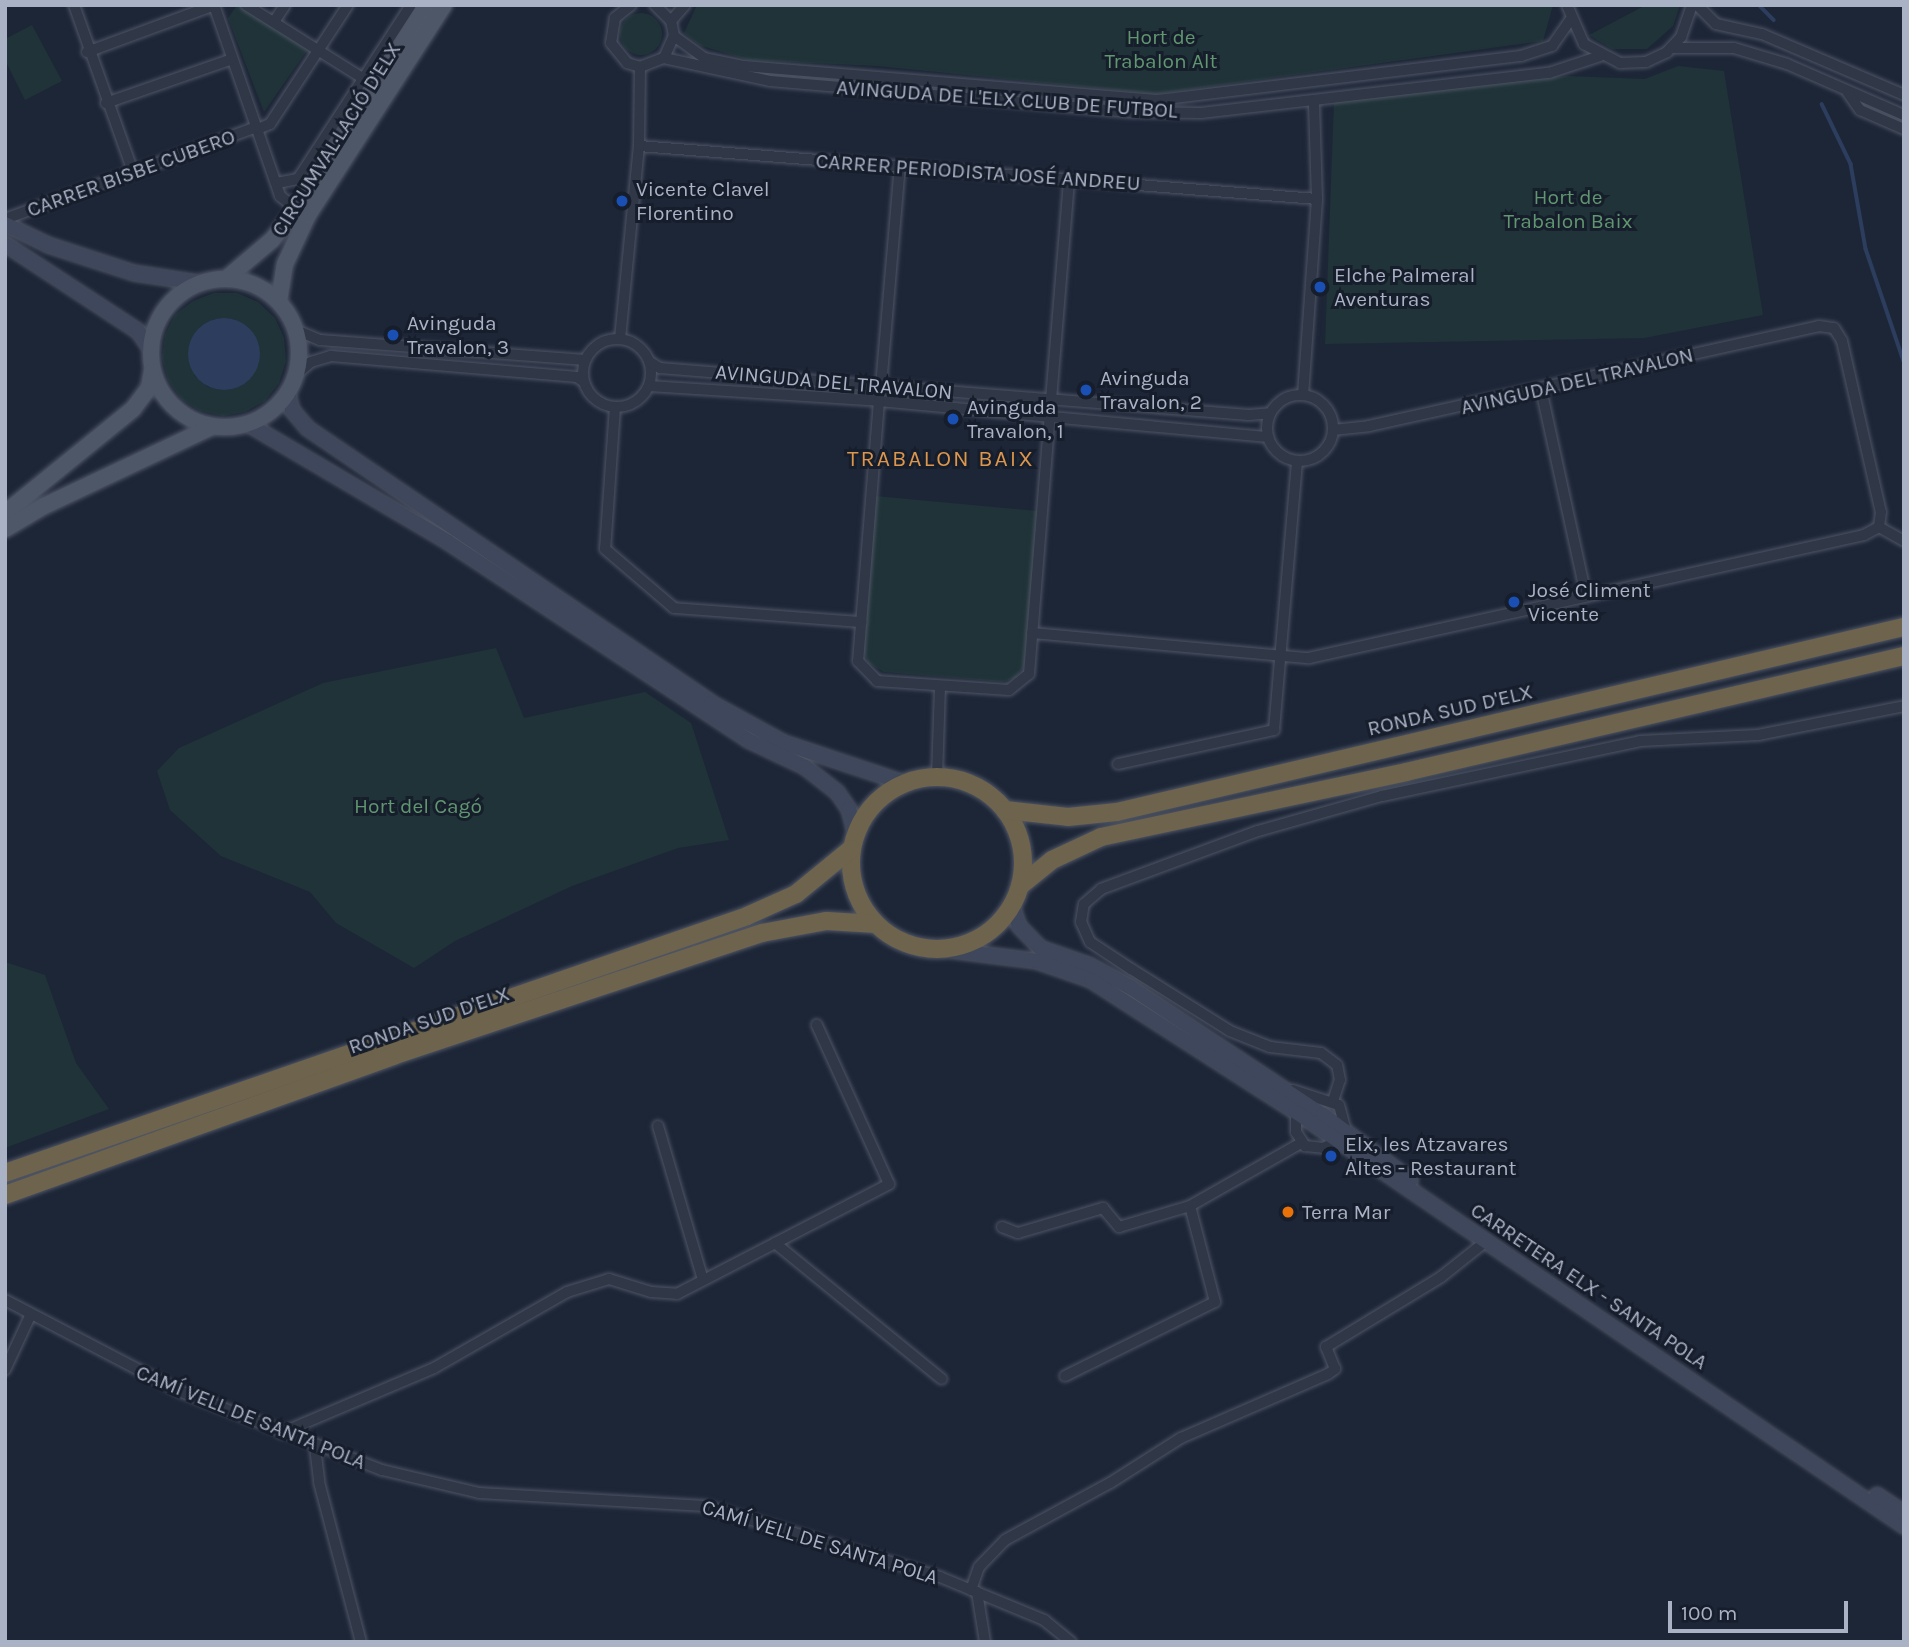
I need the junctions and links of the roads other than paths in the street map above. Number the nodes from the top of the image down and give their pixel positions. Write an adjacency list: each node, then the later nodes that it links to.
1 (74, 5): 22 (street)
2 (246, 5): 18 (street)
3 (285, 5): 18 (street)
4 (348, 5): 21 (street)
5 (411, 5): 27 (street)
6 (427, 5): 40 (main road, CIRCUMVAL·LACIÓ D'ELX)
7 (444, 5): 46 (main road, CIRCUMVAL·LACIÓ D'ELX)
8 (614, 5): 15 (street)
9 (631, 5): 15 (street)
10 (655, 5): 17 (street)
11 (685, 5): 17 (street)
12 (1567, 5): 16 (street)
13 (1695, 5): 20 (street); 29 (street)
14 (214, 6): 22 (street); 25 (street)
15 (615, 18): 26 (street)
16 (1570, 20): 19 (street, AVINGUDA DE L'ELX CLUB DE FUTBOL); 23 (street)
17 (671, 21): 19 (street)
18 (274, 22): 21 (street)
19 (674, 36): 24 (street)
20 (1671, 48): 23 (street); 28 (street)
21 (318, 50): 27 (street); 33 (street)
22 (88, 52): 31 (street)
23 (1600, 56): 30 (street, AVINGUDA DE L'ELX CLUB DE FUTBOL)
24 (664, 58): 26 (street); 30 (street, AVINGUDA DE L'ELX CLUB DE FUTBOL)
25 (233, 59): 31 (street); 33 (street)
26 (640, 67): 35 (street)
27 (363, 79): 39 (street)
28 (1848, 92): 32 (street); 34 (street)
29 (1904, 95)
30 (1314, 101): 41 (street)
31 (106, 103): 37 (street)
32 (1904, 115)
33 (257, 128): 37 (street, CARRER BISBE CUBERO); 39 (street)
34 (1904, 129)
35 (639, 146): 36 (street, CARRER PERIODISTA JOSÉ ANDREU); 48 (street)
36 (900, 166): 38 (street, CARRER PERIODISTA JOSÉ ANDREU); 56 (street)
37 (133, 172): 42 (street, CARRER BISBE CUBERO)
38 (1069, 179): 41 (street, CARRER PERIODISTA JOSÉ ANDREU); 60 (street)
39 (277, 183): 40 (street)
40 (311, 192): 44 (main road, CIRCUMVAL·LACIÓ D'ELX)
41 (1317, 199): 59 (street)
42 (5, 222): 45 (main road)
43 (5, 244): 49 (main road)
44 (227, 278): 45 (main road); 46 (main road)
45 (199, 283): 49 (main road)
46 (279, 301): 47 (main road)
47 (296, 330): 50 (street); 53 (main road)
48 (620, 339): 50 (street); 51 (street)
49 (150, 348): 52 (main road)
50 (585, 360): 54 (street)
51 (650, 362): 55 (street); 56 (street, AVINGUDA DEL TRAVALON)
52 (152, 371): 66 (main road); 70 (main road)
53 (297, 374): 54 (street); 58 (main road)
54 (584, 382): 62 (street)
55 (649, 386): 61 (street, AVINGUDA DEL TRAVALON); 62 (street)
56 (881, 386): 60 (street, AVINGUDA DEL TRAVALON)
57 (1541, 389): 67 (street, AVINGUDA DEL TRAVALON); 71 (street, AVINGUDA DEL TRAVALON); 74 (street)
58 (288, 393): 65 (main road); 84 (main road)
59 (1303, 394): 63 (street); 67 (street)
60 (1051, 400): 63 (street, AVINGUDA DEL TRAVALON)
61 (879, 401): 64 (street, AVINGUDA DEL TRAVALON); 75 (street)
62 (615, 407): 75 (street)
63 (1270, 413): 68 (street)
64 (1050, 415): 68 (street, AVINGUDA DEL TRAVALON); 77 (street)
65 (248, 424): 66 (main road); 86 (main road)
66 (213, 426): 72 (main road)
67 (1333, 430): 69 (street)
68 (1268, 437): 69 (street)
69 (1297, 461): 78 (street)
70 (5, 513)
71 (1880, 527): 73 (street); 74 (street)
72 (5, 529)
73 (1904, 541)
74 (1586, 596): 78 (street)
75 (861, 622): 80 (street)
76 (1904, 627): 85 (highway, RONDA SUD D'ELX)
77 (1032, 633): 78 (street); 80 (street)
78 (1280, 654): 82 (street)
79 (1904, 656): 87 (highway)
80 (940, 686): 83 (street)
81 (1904, 706): 93 (street)
82 (1118, 764)
83 (937, 776): 84 (highway); 85 (highway)
84 (904, 783): 86 (highway)
85 (1005, 810): 87 (highway)
86 (853, 841): 89 (highway); 98 (highway, RONDA SUD D'ELX)
87 (1020, 886): 88 (highway)
88 (1012, 905): 90 (highway); 92 (main road, CARRETERA ELX - SANTA POLA)
89 (876, 924): 90 (highway); 99 (highway, RONDA SUD D'ELX)
90 (948, 950): 94 (main road, CARRETERA ELX - SANTA POLA)
91 (817, 1025): 103 (street)
92 (1263, 1075): 93 (street); 96 (main road, CARRETERA ELX - SANTA POLA)
93 (1333, 1101): 96 (street)
94 (1296, 1112): 96 (main road, CARRETERA ELX - SANTA POLA); 97 (street)
95 (658, 1126): 104 (street)
96 (1342, 1136): 97 (street); 102 (main road, CARRETERA ELX - SANTA POLA); 112 (main road, CARRETERA ELX - SANTA POLA)
97 (1301, 1143): 100 (street)
98 (5, 1172)
99 (5, 1195)
100 (1190, 1206): 101 (street); 108 (street)
101 (1002, 1227)
102 (1485, 1242): 113 (main road, CARRETERA ELX - SANTA POLA); 114 (street)
103 (775, 1243): 104 (street); 109 (street)
104 (703, 1280): 110 (street)
105 (5, 1300): 106 (street, CAMÍ VELL DE SANTA POLA)
106 (32, 1314): 107 (street); 110 (street, CAMÍ VELL DE SANTA POLA)
107 (5, 1370)
108 (1065, 1376)
109 (942, 1379)
110 (281, 1433): 111 (street, CAMÍ VELL DE SANTA POLA)
111 (315, 1447): 114 (street, CAMÍ VELL DE SANTA POLA); 115 (street)
112 (1904, 1514)
113 (1904, 1525)
114 (974, 1591): 116 (street); 117 (street, CAMÍ VELL DE SANTA POLA)
115 (362, 1642)
116 (985, 1642)
117 (1071, 1642)

